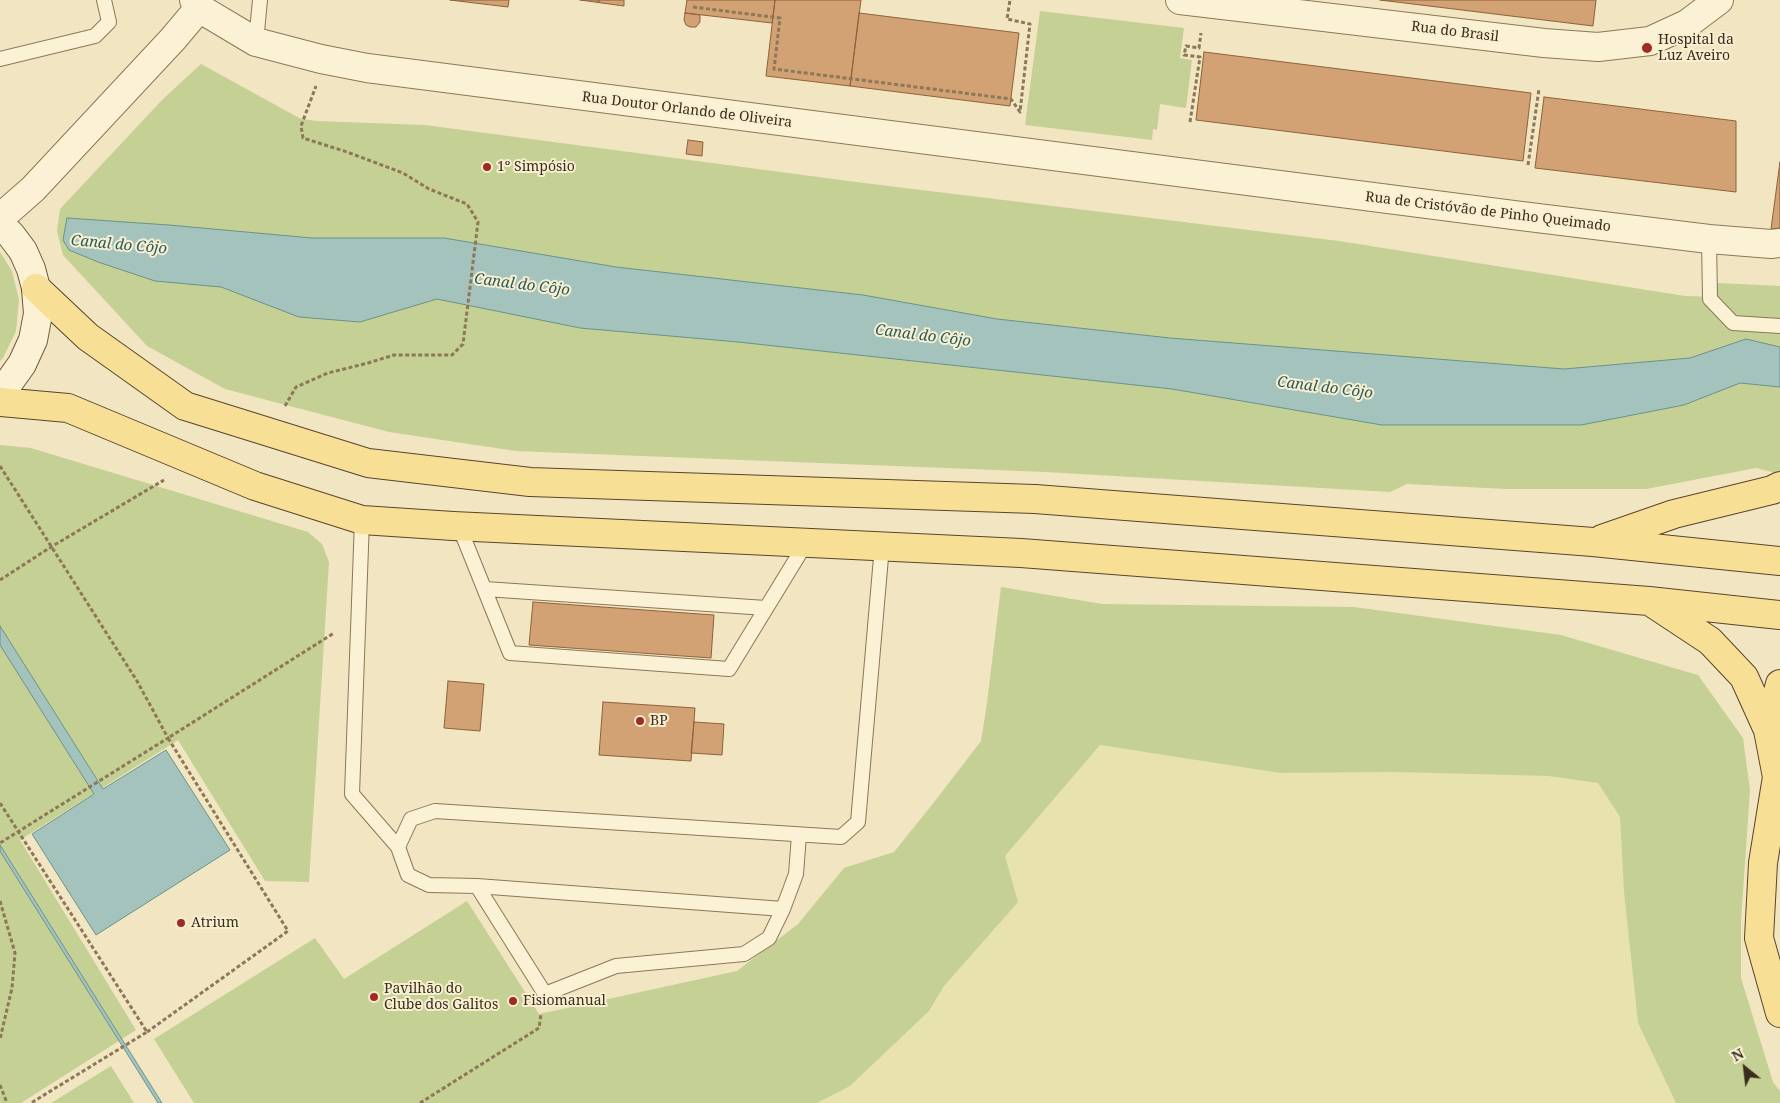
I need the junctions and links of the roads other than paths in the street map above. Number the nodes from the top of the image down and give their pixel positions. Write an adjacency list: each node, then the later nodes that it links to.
1 (104, 0): 7 (lane)
2 (260, 0): 6 (lane)
3 (1180, 0): 4 (street, Rua do Brasil)
4 (1719, 0)
5 (196, 4): 6 (street, Rua Doutor Orlando de Oliveira); 9 (street)
6 (256, 42): 8 (street, Rua Doutor Orlando de Oliveira)
7 (0, 59)
8 (1196, 174): 11 (street, Rua de Cristóvão de Pinho Queimado)
9 (0, 218)
10 (0, 224): 13 (street)
11 (1709, 239): 12 (street, Rua de Cristóvão de Pinho Queimado); 14 (lane)
12 (1780, 243)
13 (36, 288): 15 (street); 20 (main road)
14 (1780, 326)
15 (0, 390)
16 (0, 402): 18 (main road)
17 (1780, 486): 20 (main road)
18 (362, 520): 19 (main road); 31 (lane)
19 (459, 526): 21 (main road); 24 (lane)
20 (1593, 542): 23 (main road)
21 (806, 543): 22 (main road); 26 (lane)
22 (882, 546): 25 (main road); 30 (lane)
23 (1780, 561)
24 (485, 589): 26 (lane); 26 (lane)
25 (1649, 601): 27 (main road); 29 (main road)
26 (766, 608)
27 (1780, 615)
28 (1780, 684): 29 (main road)
29 (1768, 730): 34 (main road)
30 (799, 835): 31 (lane); 33 (lane)
31 (398, 847): 32 (lane)
32 (477, 886): 33 (lane); 33 (lane)
33 (783, 908)
34 (1780, 1013)

